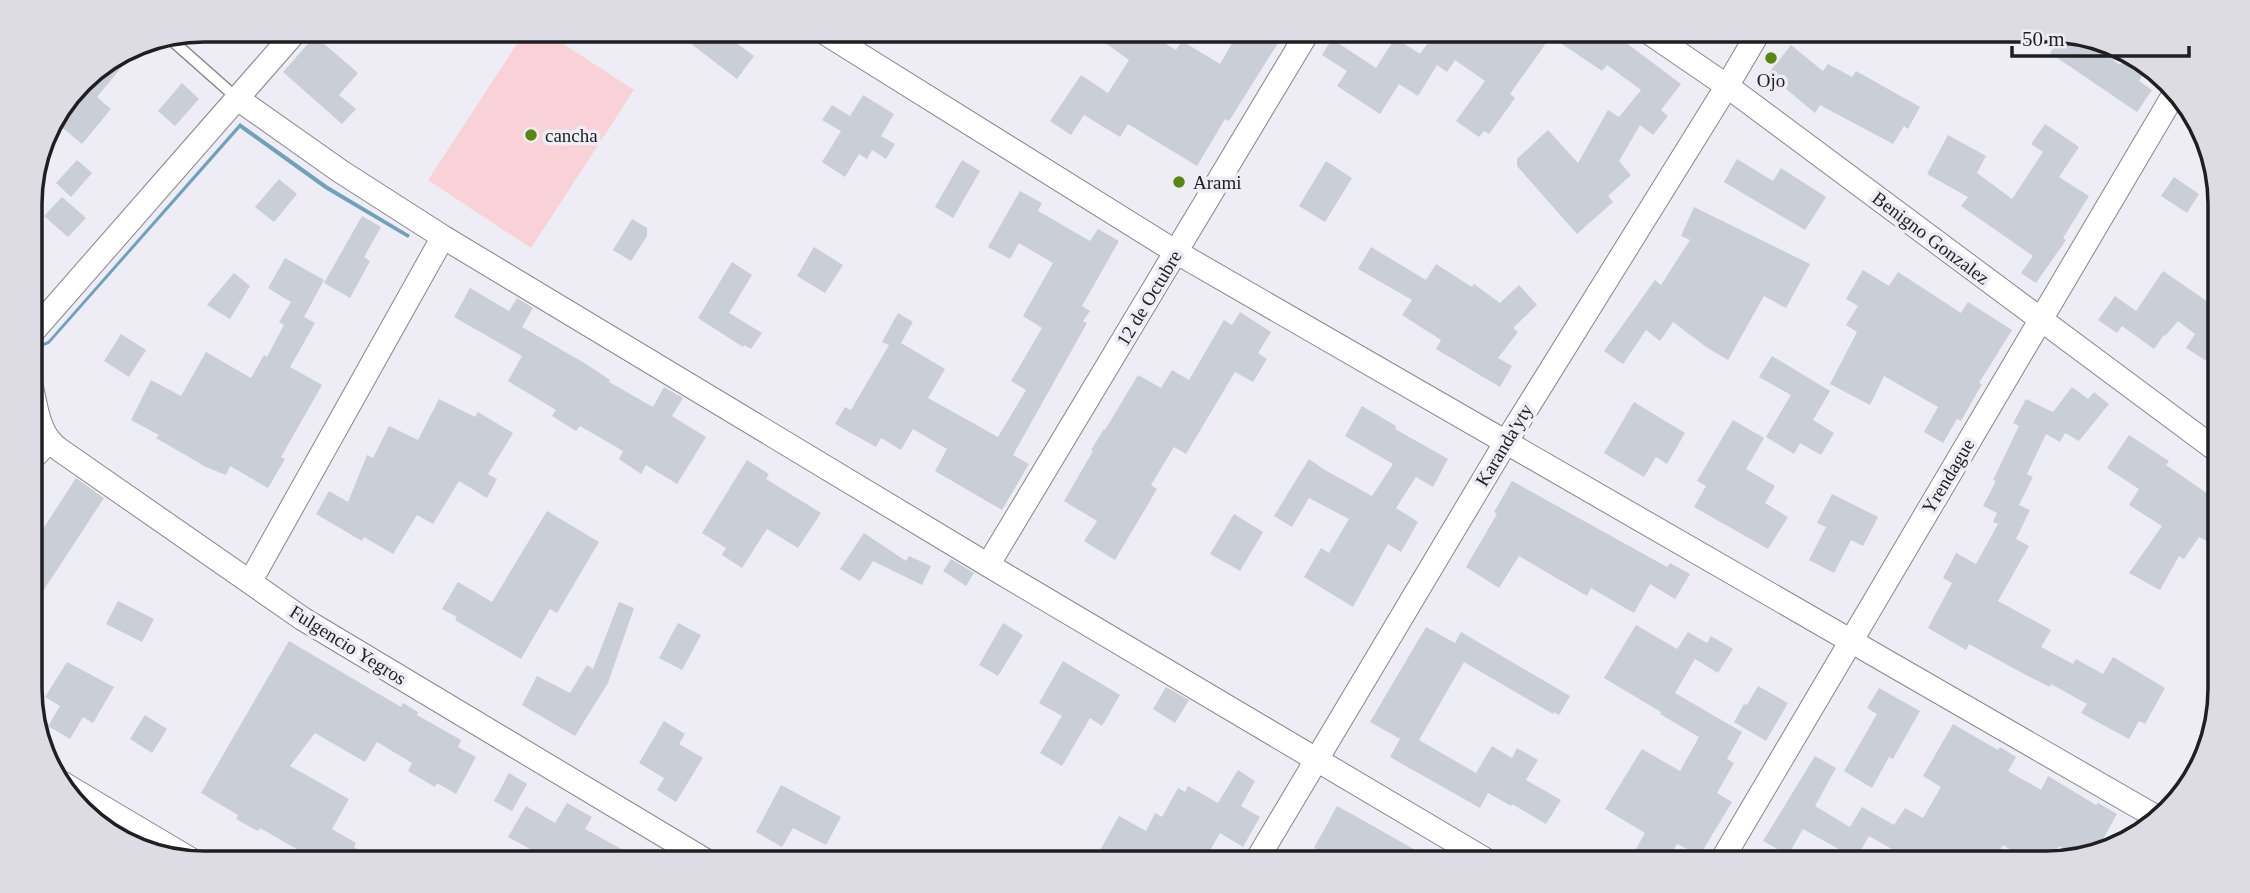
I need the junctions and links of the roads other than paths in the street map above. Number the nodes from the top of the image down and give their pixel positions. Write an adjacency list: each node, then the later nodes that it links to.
1 (287, 42): 8 (street)
2 (839, 42): 11 (street)
3 (1302, 42): 11 (street, 12 de Octubre)
4 (1663, 42): 7 (street, Benigno Gonzalez)
5 (1753, 42): 7 (street, Karanda'yty)
6 (176, 44): 8 (lane)
7 (1727, 86): 12 (street, Benigno Gonzalez); 16 (street, Karanda'yty)
8 (238, 99): 10 (street); 13 (street)
9 (2171, 100): 12 (street, Yrendague)
10 (443, 237): 19 (street); 20 (street)
11 (1176, 252): 16 (street); 19 (street, 12 de Octubre)
12 (2040, 320): 17 (street, Benigno Gonzalez); 21 (street, Yrendague)
13 (42, 322)
14 (42, 427): 15 (street)
15 (48, 442): 18 (street); 20 (street, Fulgencio Yegros)
16 (1506, 442): 21 (street); 22 (street, Karanda'yty)
17 (2208, 444)
18 (42, 448)
19 (988, 565): 22 (street)
20 (250, 582): 26 (street, Fulgencio Yegros)
21 (1851, 641): 24 (street); 29 (street, Yrendague)
22 (1316, 760): 27 (street, Karanda'yty); 28 (street)
23 (79, 792): 25 (street)
24 (2150, 813)
25 (171, 848)
26 (690, 851)
27 (1262, 851)
28 (1471, 851)
29 (1727, 851)

